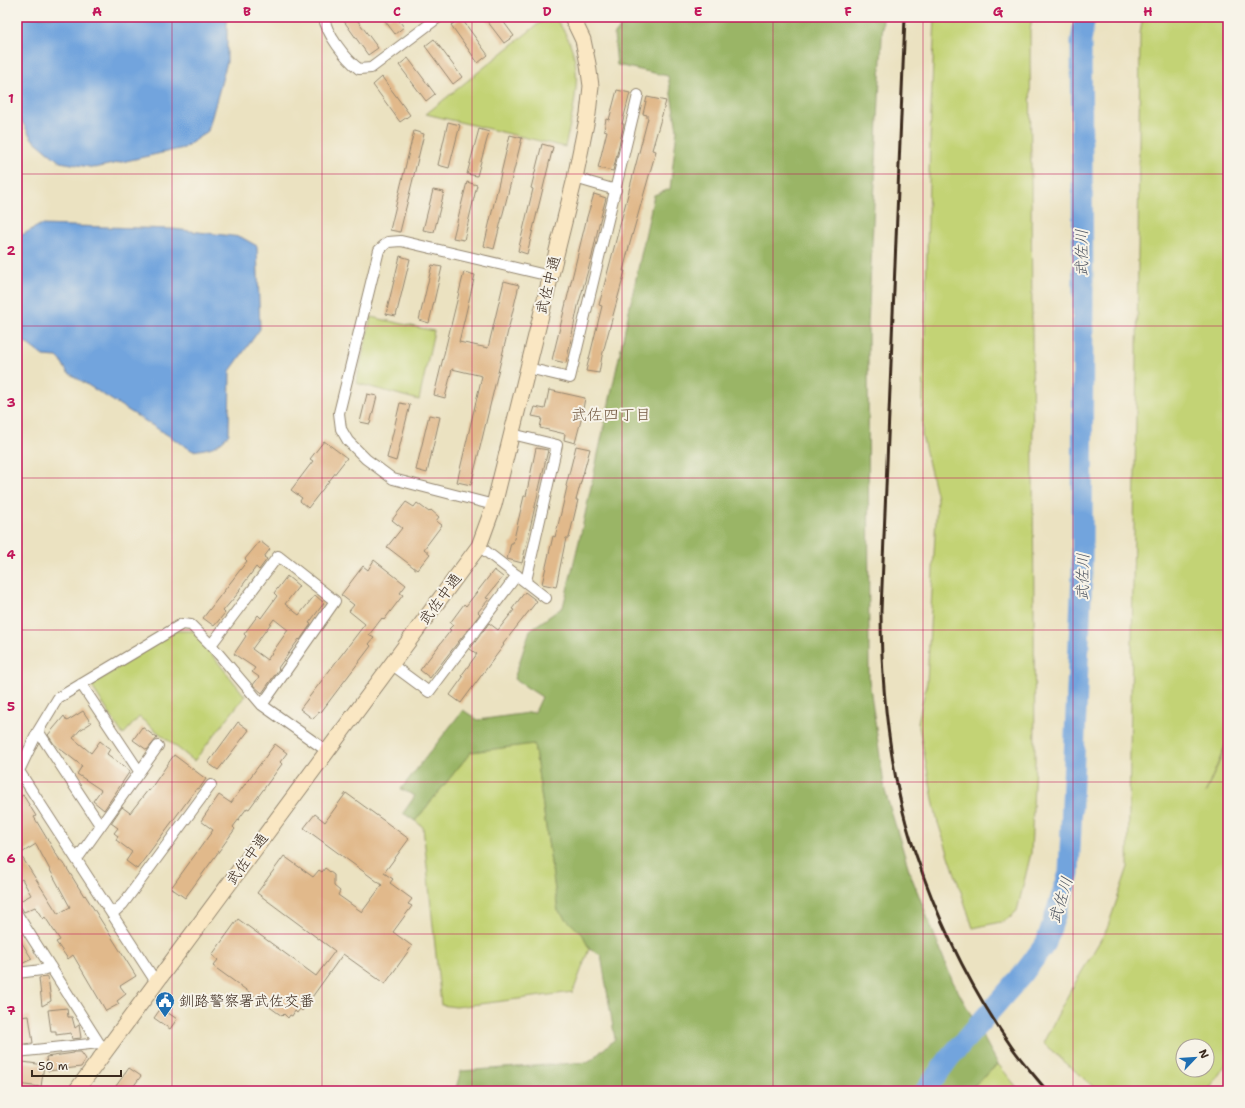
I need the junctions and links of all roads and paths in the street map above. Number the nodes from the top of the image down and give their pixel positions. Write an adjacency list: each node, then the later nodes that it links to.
1 (324, 17): 2 (street)
2 (439, 17)
3 (572, 17): 5 (street, 武佐中通)
4 (638, 95): 6 (street)
5 (575, 178): 6 (street); 7 (street, 武佐中通)
6 (616, 190): 8 (street)
7 (550, 276): 8 (street, 武佐中通); 10 (street)
8 (528, 368): 9 (street, 武佐中通)
9 (512, 434): 10 (street, 武佐中通); 13 (street)
10 (494, 505): 11 (street, 武佐中通)
11 (479, 546): 12 (street); 16 (street, 武佐中通)
12 (517, 575): 13 (street); 16 (street)
13 (526, 581): 14 (street)
14 (546, 598)
15 (211, 645): 17 (street); 18 (street); 18 (street)
16 (391, 664): 21 (street, 武佐中通)
17 (80, 684): 19 (street); 22 (street)
18 (262, 705): 21 (street)
19 (38, 731): 23 (street); 25 (street)
20 (158, 746): 22 (street)
21 (327, 751): 31 (street, 武佐中通)
22 (139, 771): 25 (street)
23 (18, 773): 26 (street)
24 (211, 785): 28 (street)
25 (100, 825): 26 (street)
26 (76, 859): 28 (street)
27 (17, 914): 29 (street)
28 (112, 914): 31 (street)
29 (51, 967): 30 (street); 32 (street)
30 (17, 973)
31 (156, 982): 32 (street, 武佐中通)
32 (102, 1046): 33 (street); 34 (street, 武佐中通)
33 (17, 1052)
34 (76, 1091)

